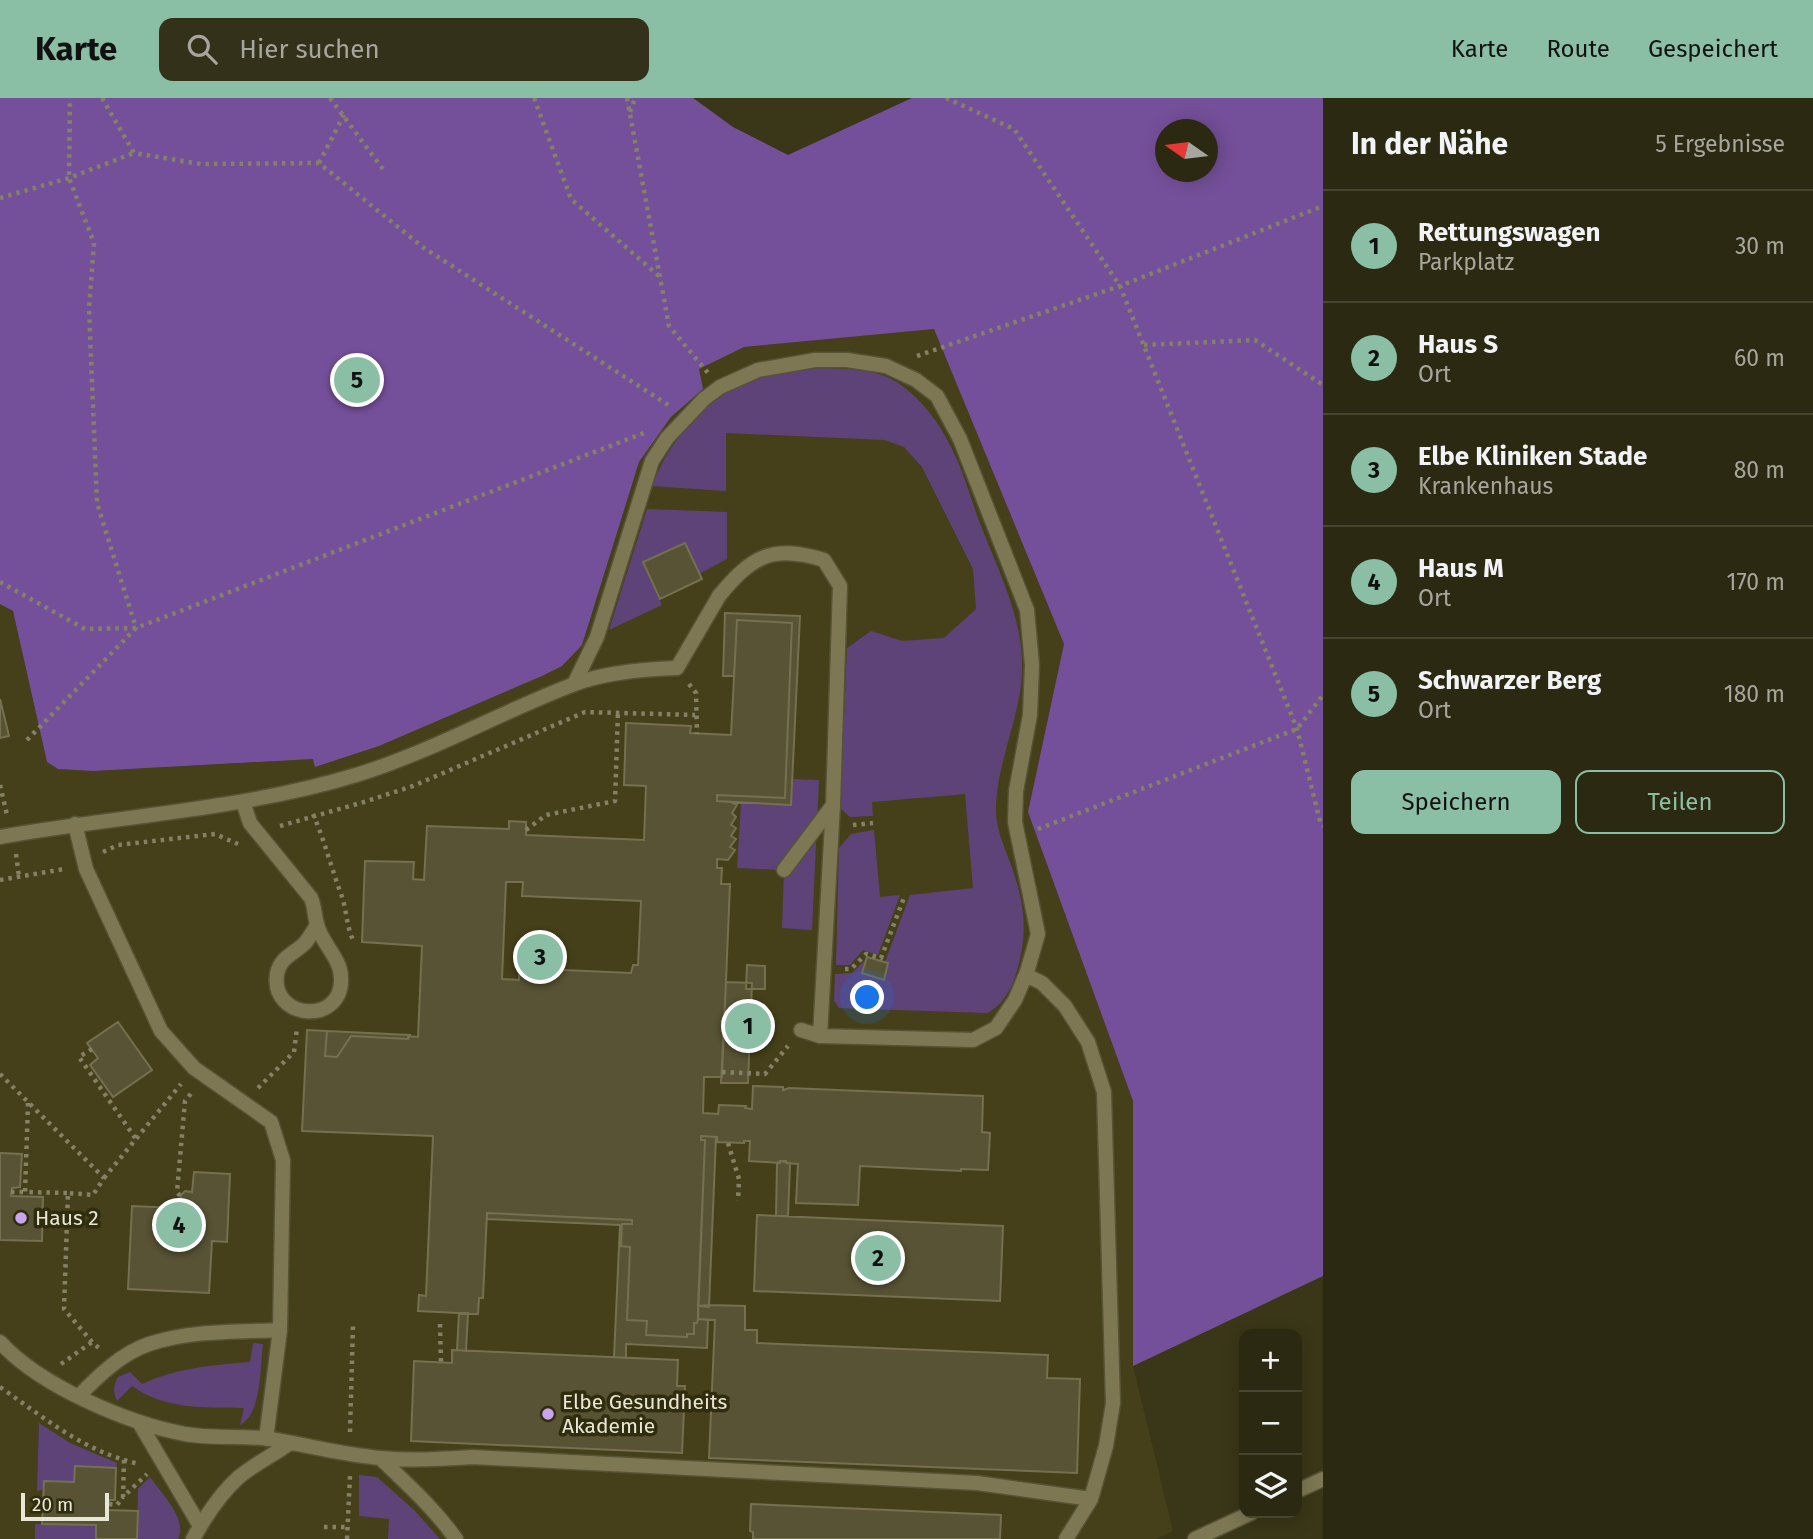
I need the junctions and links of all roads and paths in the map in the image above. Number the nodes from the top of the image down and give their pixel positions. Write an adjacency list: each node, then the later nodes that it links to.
1 (70, 98): 13 (path)
2 (102, 98): 10 (path)
3 (330, 98): 9 (path)
4 (534, 98): 16 (path)
5 (628, 98): 8 (path)
6 (635, 98): 8 (path)
7 (946, 98): 17 (path)
8 (630, 113): 16 (path)
9 (344, 115): 11 (path); 12 (path)
10 (134, 153): 11 (path); 13 (path)
11 (319, 163): 22 (path)
12 (385, 172)
13 (69, 178): 14 (path); 25 (path)
14 (0, 198)
15 (1323, 206): 17 (path)
16 (660, 278): 21 (path)
17 (1121, 286): 18 (path); 19 (path)
18 (1144, 345): 20 (path); 31 (path)
19 (886, 366): 21 (street); 40 (street)
20 (1323, 385)
21 (720, 387): 22 (street)
22 (685, 416): 27 (street)
23 (649, 431): 25 (path)
24 (0, 582): 25 (path)
25 (136, 628): 33 (path)
26 (677, 668): 27 (street); 30 (path); 35 (street)
27 (574, 684): 34 (street)
28 (1323, 695): 31 (path)
29 (618, 711): 30 (path); 38 (path); 47 (path)
30 (695, 715): 32 (path)
31 (1297, 729): 37 (path); 40 (path)
32 (696, 734)
33 (27, 740)
34 (243, 802): 36 (street); 46 (street)
35 (833, 805): 43 (street); 51 (street)
36 (75, 824): 39 (street); 42 (street)
37 (1322, 827)
38 (526, 831)
39 (0, 837)
40 (1018, 837): 49 (street)
41 (240, 845): 42 (path)
42 (84, 863): 44 (path); 54 (street)
43 (784, 870)
44 (0, 880)
45 (905, 895): 48 (path)
46 (317, 925): 46 (street)
47 (356, 947)
48 (851, 969)
49 (1026, 975): 51 (street); 86 (street)
50 (801, 1030): 51 (street); 55 (path)
51 (820, 1037)
52 (92, 1049): 59 (path)
53 (294, 1052): 57 (path)
54 (199, 1072): 59 (path); 65 (path); 69 (street)
55 (722, 1072)
56 (0, 1074): 58 (path)
57 (265, 1080)
58 (28, 1102): 61 (path); 63 (path)
59 (136, 1139): 61 (path)
60 (728, 1143): 66 (path)
61 (104, 1178): 64 (path)
62 (11, 1192): 63 (path)
63 (25, 1192): 64 (path)
64 (68, 1193): 71 (path)
65 (180, 1196)
66 (738, 1201)
67 (440, 1324): 73 (path)
68 (352, 1325): 80 (path)
69 (280, 1330): 72 (street); 78 (street)
70 (0, 1342): 74 (street)
71 (92, 1342): 72 (path); 74 (path)
72 (118, 1362): 76 (street)
73 (441, 1362)
74 (44, 1376): 76 (street)
75 (0, 1387): 82 (path)
76 (79, 1396): 77 (street)
77 (140, 1424): 78 (street); 91 (street)
78 (266, 1439): 79 (street)
79 (290, 1443): 80 (street); 91 (street)
80 (351, 1453): 81 (street); 90 (path)
81 (380, 1458): 86 (street); 93 (street)
82 (124, 1460): 85 (path); 85 (path)
83 (1323, 1479): 84 (street)
84 (1302, 1490)
85 (124, 1497): 87 (path)
86 (1091, 1499): 94 (street)
87 (109, 1504)
88 (1240, 1518): 95 (street)
89 (324, 1527): 90 (path)
90 (348, 1527): 92 (path)
91 (197, 1532)
92 (347, 1539)
93 (456, 1539)
94 (1066, 1539)
95 (1195, 1539)

